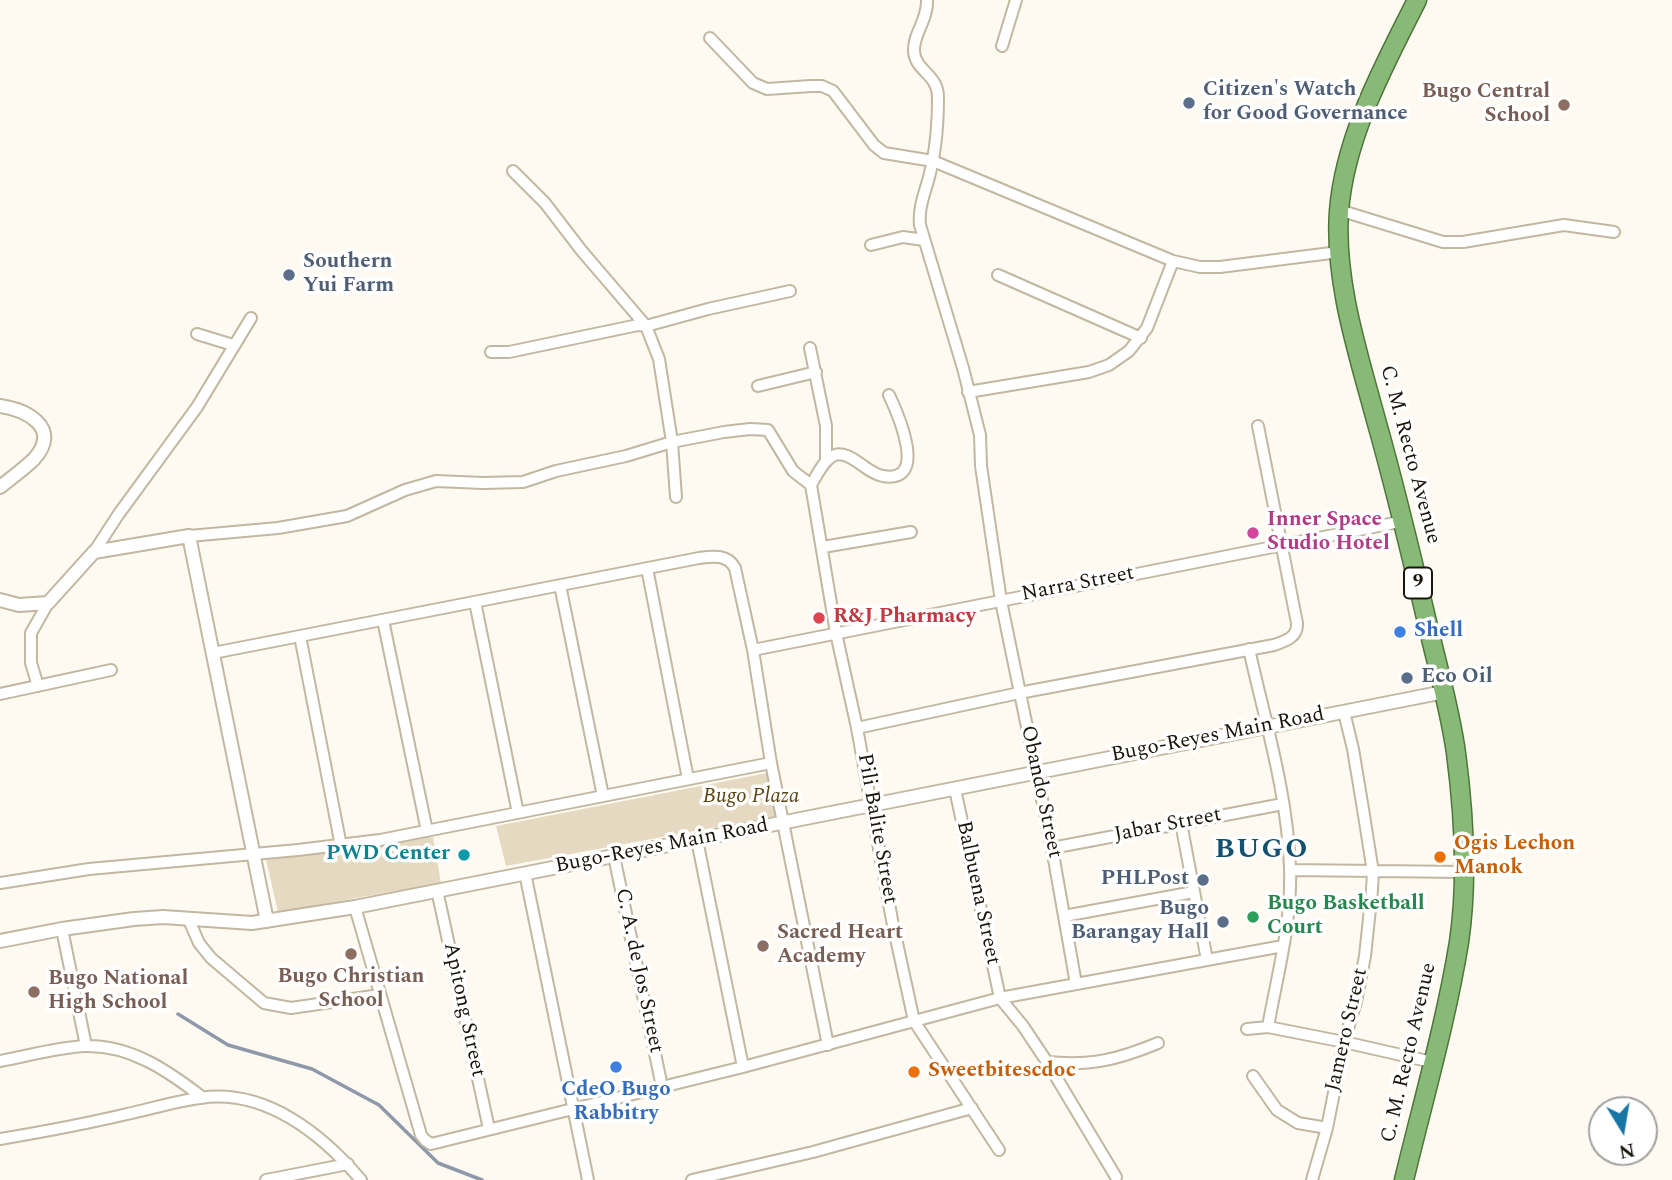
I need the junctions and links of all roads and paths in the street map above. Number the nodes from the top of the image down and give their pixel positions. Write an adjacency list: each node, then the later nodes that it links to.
1 (927, 0): 6 (street, Obando Street)
2 (1016, 0): 5 (street)
3 (1417, 0): 8 (highway, C. M. Recto Avenue / 9)
4 (710, 38): 6 (street)
5 (1002, 46)
6 (933, 161): 10 (street, Obando Street); 13 (street)
7 (513, 171): 17 (street)
8 (1339, 210): 9 (street); 12 (highway, C. M. Recto Avenue / 9)
9 (1614, 232)
10 (924, 240): 11 (street); 25 (street, Obando Street)
11 (871, 245)
12 (1339, 253): 13 (street); 34 (highway, C. M. Recto Avenue / 9)
13 (1173, 261): 19 (street)
14 (998, 275): 19 (street)
15 (790, 291): 17 (street)
16 (251, 318): 20 (street)
17 (646, 326): 22 (street); 29 (street)
18 (197, 334): 20 (street)
19 (1140, 338): 25 (street)
20 (233, 345): 39 (street)
21 (810, 348): 23 (street)
22 (491, 352)
23 (816, 372): 24 (street); 30 (street)
24 (758, 386)
25 (968, 392): 43 (street, Obando Street)
26 (889, 395): 30 (street)
27 (0, 405): 32 (street)
28 (1258, 426): 37 (street)
29 (672, 442): 31 (street); 33 (street); 36 (street)
30 (826, 461): 31 (street)
31 (811, 485): 38 (street, Pili Balite Street)
32 (0, 487)
33 (676, 497)
34 (1404, 521): 37 (street, Narra Street); 54 (highway, C. M. Recto Avenue / 9)
35 (911, 532): 38 (street)
36 (189, 536): 39 (street); 51 (street)
37 (1283, 545): 43 (street, Narra Street); 49 (street)
38 (823, 547): 47 (street, Pili Balite Street)
39 (94, 552): 45 (street)
40 (647, 568): 41 (street); 50 (street); 62 (street)
41 (560, 585): 44 (street); 64 (street)
42 (0, 600): 45 (street)
43 (1001, 601): 47 (street, Narra Street); 55 (street, Obando Street)
44 (475, 602): 46 (street); 67 (street)
45 (48, 603): 53 (street)
46 (383, 620): 48 (street); 70 (street)
47 (836, 633): 50 (street, Narra Street); 58 (street, Pili Balite Street)
48 (300, 636): 51 (street); 72 (street)
49 (1249, 649): 55 (street); 59 (street)
50 (753, 650): 60 (street)
51 (213, 653): 74 (street)
52 (111, 670): 53 (street)
53 (38, 686): 56 (street)
54 (1444, 692): 57 (street, Bugo-Reyes Main Road); 78 (highway, C. M. Recto Avenue / 9)
55 (1019, 693): 58 (street); 61 (street, Obando Street)
56 (0, 694)
57 (1344, 712): 59 (street, Bugo-Reyes Main Road); 77 (street, Jamero Street)
58 (857, 728): 66 (street, Pili Balite Street)
59 (1266, 728): 61 (street, Bugo-Reyes Main Road); 65 (street)
60 (771, 763): 62 (street); 69 (street)
61 (1035, 772): 63 (street, Bugo-Reyes Main Road); 73 (street, Obando Street)
62 (688, 779): 64 (street)
63 (955, 789): 66 (street, Bugo-Reyes Main Road); 93 (street, Balbuena Street)
64 (603, 796): 67 (street)
65 (1283, 804): 68 (street, Jabar Street); 76 (street)
66 (871, 805): 69 (street, Bugo-Reyes Main Road); 94 (street, Pili Balite Street)
67 (518, 813): 70 (street)
68 (1181, 823): 73 (street, Jabar Street); 82 (street)
69 (784, 824): 71 (street, Bugo-Reyes Main Road); 99 (street)
70 (427, 831): 72 (street)
71 (697, 840): 75 (street, Bugo-Reyes Main Road); 104 (street)
72 (341, 846): 74 (street)
73 (1052, 848): 84 (street, Obando Street)
74 (253, 854): 80 (street); 86 (street)
75 (614, 856): 79 (street, Bugo-Reyes Main Road); 106 (street, C. A. de Jos Street)
76 (1290, 870): 77 (street); 89 (street)
77 (1373, 872): 78 (street); 97 (street, Jamero Street)
78 (1463, 872): 103 (highway, C. M. Recto Avenue / 9)
79 (525, 873): 81 (street, Bugo-Reyes Main Road); 108 (street)
80 (0, 883)
81 (437, 891): 83 (street, Bugo-Reyes Main Road); 111 (street, Apitong Street)
82 (1194, 892): 84 (street); 90 (street)
83 (355, 907): 86 (street, Bugo-Reyes Main Road); 92 (street)
84 (1064, 916): 91 (street, Obando Street)
85 (188, 918): 86 (street, Bugo-Reyes Main Road); 87 (street, Bugo-Reyes Main Road); 92 (street)
86 (267, 921)
87 (62, 929): 88 (street, Bugo-Reyes Main Road); 100 (street)
88 (0, 941)
89 (1283, 946): 90 (street); 95 (street)
90 (1207, 960): 91 (street)
91 (1076, 984): 93 (street)
92 (380, 995): 111 (street)
93 (1000, 998): 94 (street); 102 (street)
94 (914, 1021): 99 (street); 109 (street, Pili Balite Street)
95 (1268, 1027): 96 (street); 97 (street)
96 (1247, 1029)
97 (1344, 1042): 103 (street); 110 (street, Jamero Street)
98 (1158, 1043): 102 (street)
99 (828, 1045): 104 (street)
100 (86, 1046): 101 (street); 107 (street)
101 (0, 1061)
102 (1047, 1062): 115 (street)
103 (1432, 1062): 121 (highway, C. M. Recto Avenue / 9)
104 (743, 1067): 106 (street)
105 (1253, 1076): 110 (street)
106 (662, 1087): 108 (street)
107 (202, 1097): 112 (street); 114 (street)
108 (573, 1107): 111 (street); 118 (street)
109 (972, 1108): 113 (street, Pili Balite Street); 119 (street)
110 (1327, 1128): 120 (street, Jamero Street)
111 (489, 1129)
112 (0, 1139)
113 (999, 1150)
114 (348, 1164): 116 (street); 117 (street)
115 (1116, 1177)
116 (266, 1180)
117 (361, 1180)
118 (587, 1180)
119 (692, 1180)
120 (1312, 1180)
121 (1404, 1180)

